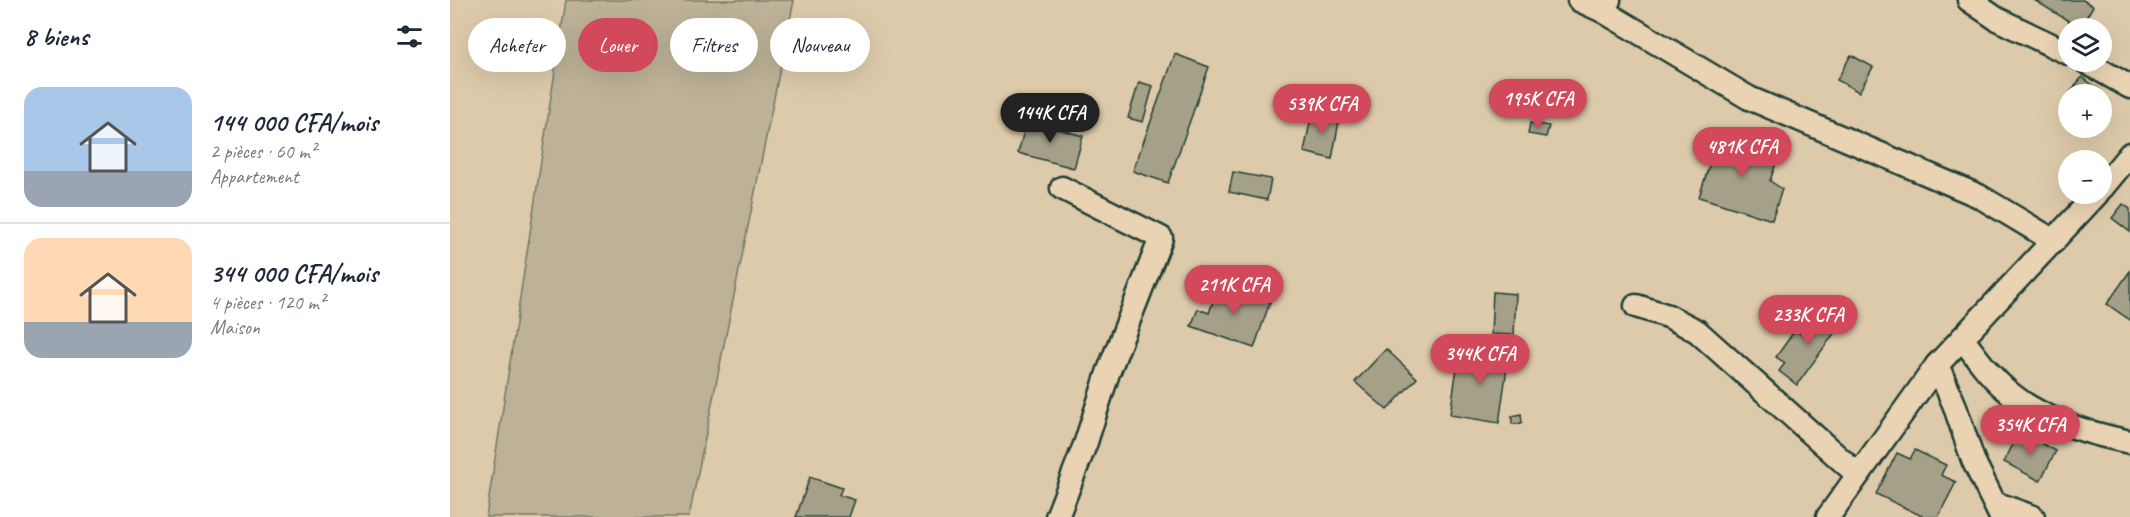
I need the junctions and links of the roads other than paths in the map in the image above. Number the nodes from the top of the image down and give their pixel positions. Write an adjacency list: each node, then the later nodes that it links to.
1 (1579, 0): 3 (street)
2 (1968, 0): 4 (street)
3 (1606, 5): 11 (street)
4 (2058, 48)
5 (2104, 72): 6 (street)
6 (2130, 87)
7 (2130, 154): 8 (street)
8 (2112, 176)
9 (1062, 188): 18 (street)
10 (2088, 204): 11 (street)
11 (2054, 241): 13 (street)
12 (1636, 306): 16 (street)
13 (1962, 338): 14 (street); 15 (street)
14 (1937, 365): 16 (street); 17 (street)
15 (2130, 442)
16 (1857, 474): 19 (street)
17 (1999, 510): 20 (street)
18 (1057, 517)
19 (1828, 517)
20 (2034, 517)

